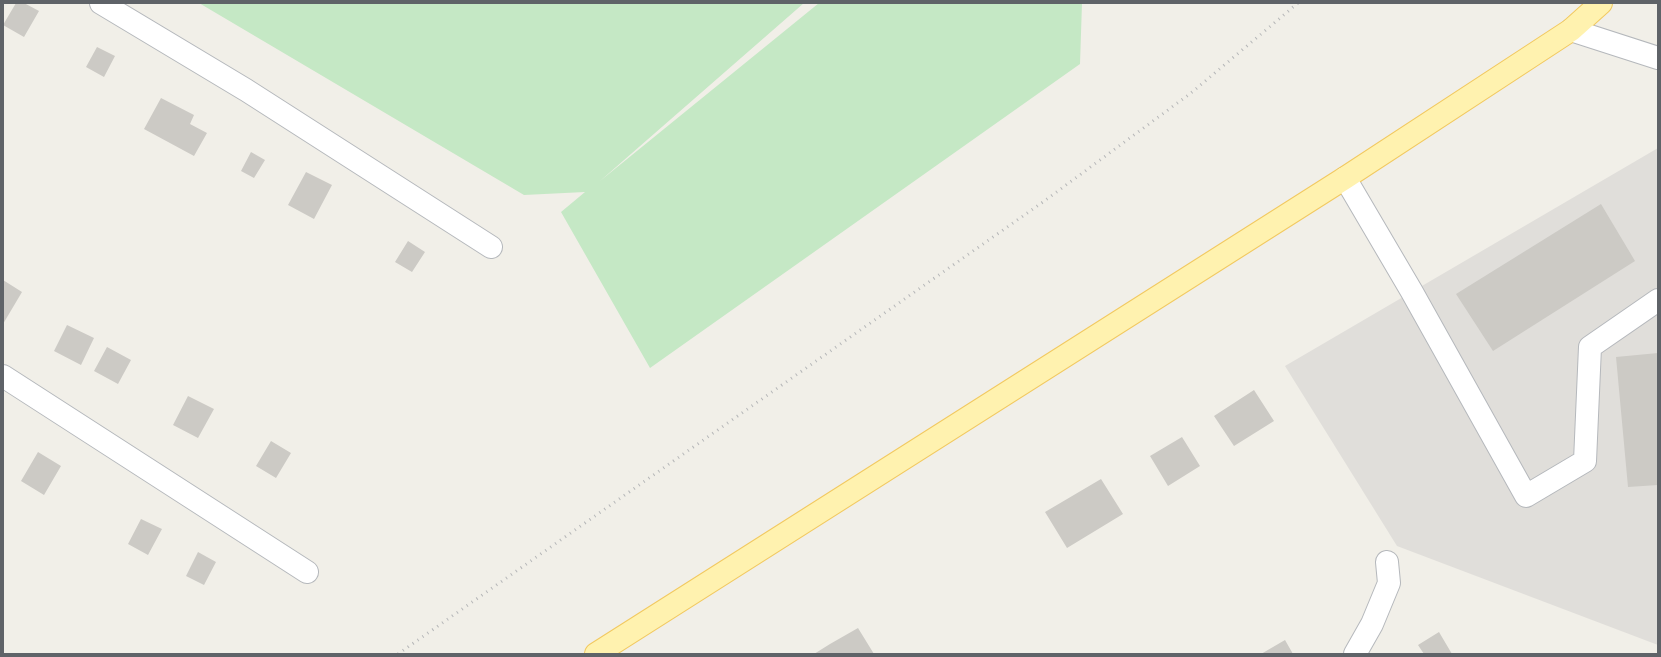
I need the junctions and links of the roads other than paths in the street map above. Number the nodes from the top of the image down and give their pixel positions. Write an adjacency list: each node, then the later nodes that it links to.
1 (101, 3): 6 (street)
2 (1601, 3): 3 (main road)
3 (1571, 30): 4 (street); 5 (main road)
4 (1658, 58)
5 (1344, 178): 7 (street); 11 (main road)
6 (491, 247)
7 (1658, 300)
8 (3, 376): 10 (street)
9 (1387, 562): 12 (street)
10 (307, 572)
11 (596, 654)
12 (1356, 654)

